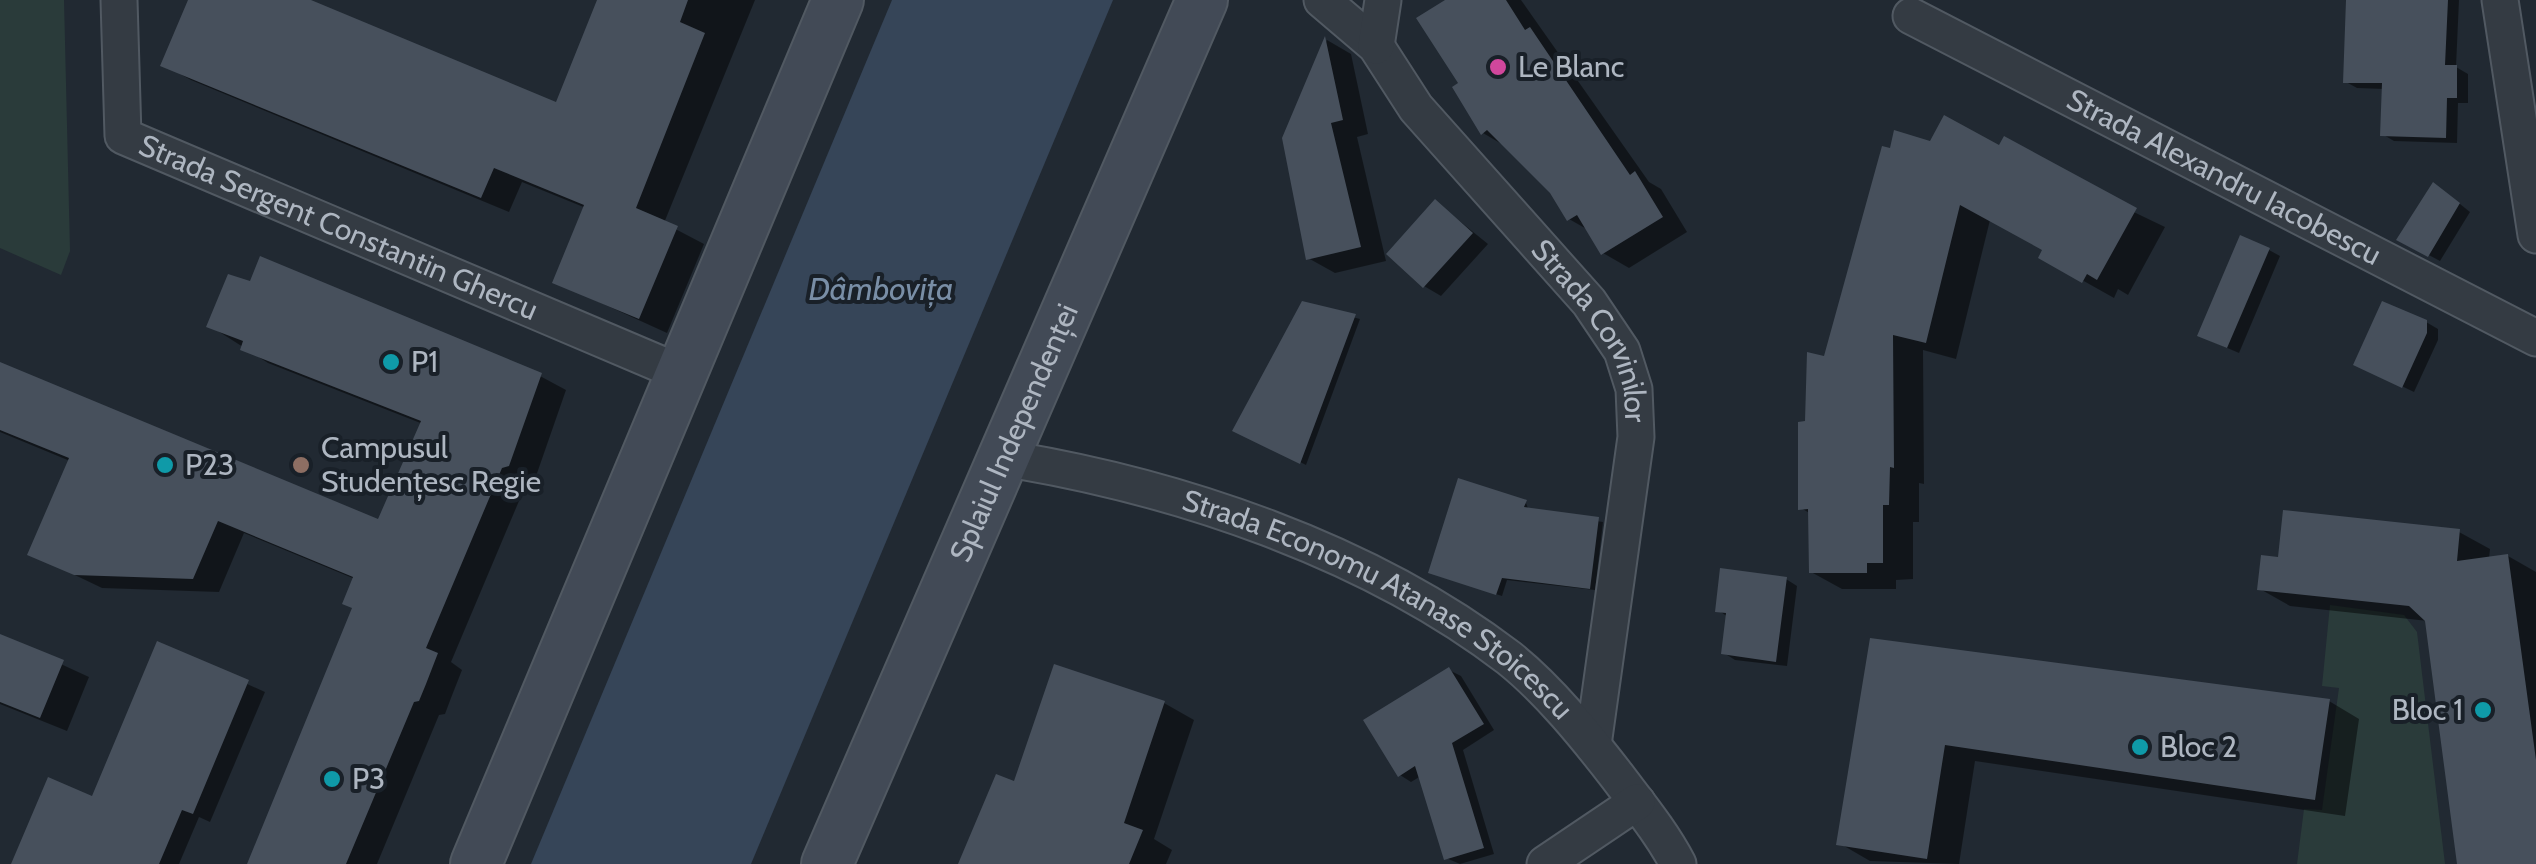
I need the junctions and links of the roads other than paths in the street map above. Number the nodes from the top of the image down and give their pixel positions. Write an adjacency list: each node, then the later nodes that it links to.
1 (119, 0): 11 (street, Strada Sergent Constantin Ghercu)
2 (838, 0): 11 (main road)
3 (1202, 0): 12 (main road, Splaiul Independenței)
4 (1322, 0): 8 (street, Strada Corvinilor)
5 (1382, 0): 8 (street)
6 (2500, 0): 9 (street)
7 (1910, 16): 10 (street, Strada Alexandru Iacobescu)
8 (1376, 46): 13 (street, Strada Corvinilor)
9 (2536, 236)
10 (2536, 338)
11 (680, 372): 15 (main road)
12 (1003, 458): 13 (street, Strada Economu Atanase Stoicescu); 16 (main road, Splaiul Independenței)
13 (1593, 745): 14 (street, Strada Economu Atanase Stoicescu)
14 (1637, 802): 17 (street); 18 (street, Strada Economu Atanase Stoicescu)
15 (476, 864)
16 (827, 864)
17 (1545, 864)
18 (1678, 864)

